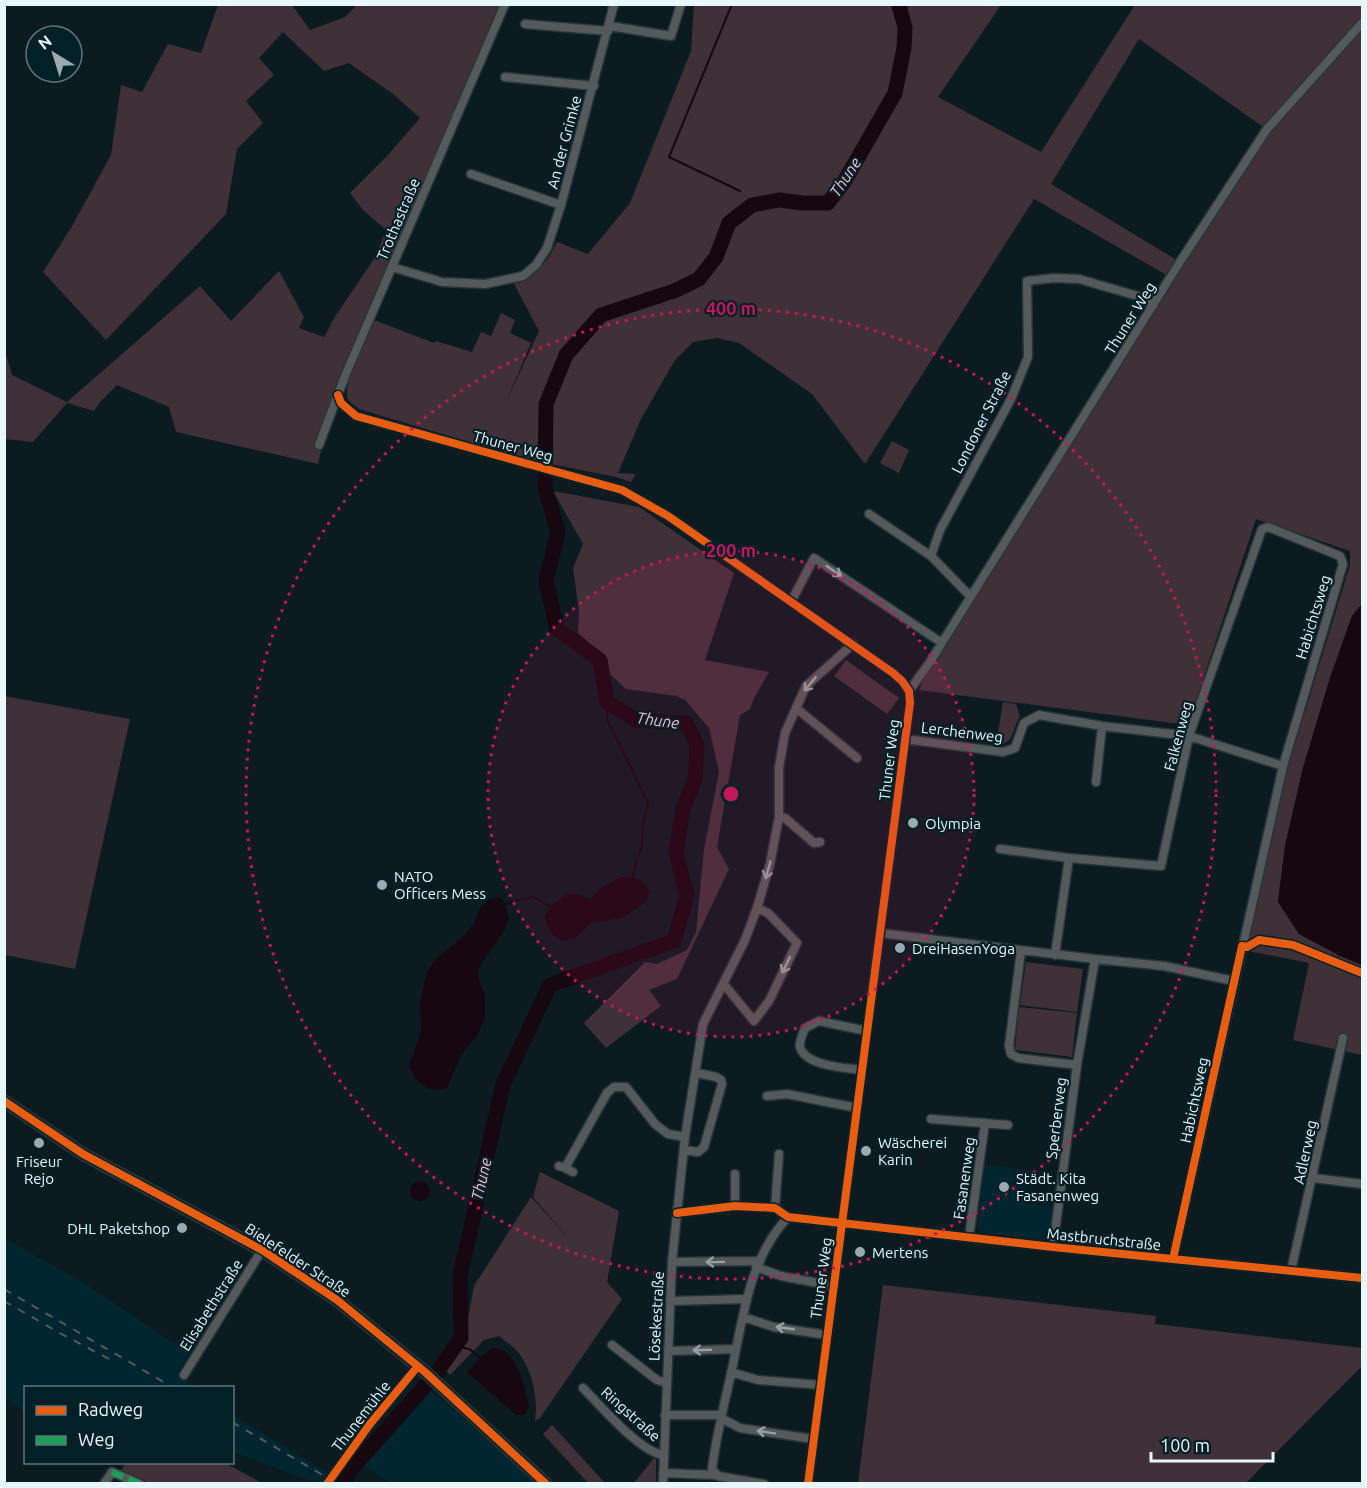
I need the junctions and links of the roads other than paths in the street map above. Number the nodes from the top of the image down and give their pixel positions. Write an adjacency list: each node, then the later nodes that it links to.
1 (505, 4): 11 (street, Trothastraße)
2 (614, 4): 6 (street, An der Grimke)
3 (681, 4): 6 (street)
4 (1362, 23): 12 (street, Thuner Weg)
5 (525, 24): 6 (street)
6 (609, 28): 8 (street, An der Grimke)
7 (505, 77): 8 (street, An der Grimke)
8 (594, 86): 10 (street, An der Grimke)
9 (471, 174): 10 (street, An der Grimke)
10 (561, 205): 11 (street, An der Grimke)
11 (392, 267): 13 (street, Trothastraße)
12 (1153, 306): 17 (street, Londoner Straße); 18 (street, Thuner Weg)
13 (338, 396): 14 (street, Trothastraße); 19 (street, Thuner Weg)
14 (319, 445)
15 (869, 514): 17 (street)
16 (1262, 529): 25 (street, Falkenweg); 28 (street, Habichtsweg)
17 (931, 556): 18 (street)
18 (970, 596): 20 (street, Thuner Weg)
19 (792, 602): 20 (street, one-way to 20); 21 (street, Thuner Weg)
20 (942, 643): 22 (street, Thuner Weg)
21 (853, 644): 22 (street, Thuner Weg); 23 (street, Lösekestraße, one-way to 23)
22 (909, 691): 26 (street, Thuner Weg)
23 (796, 708): 27 (street); 30 (street, Lösekestraße)
24 (1102, 726): 25 (street, Lerchenweg); 26 (street, Lerchenweg); 29 (street)
25 (1189, 736): 28 (street, Lerchenweg); 33 (street, Falkenweg)
26 (905, 739): 35 (street, Thuner Weg)
27 (857, 758)
28 (1283, 766): 39 (street, Habichtsweg)
29 (1096, 782)
30 (780, 818): 31 (street); 34 (street, Lösekestraße, one-way to 34)
31 (820, 842)
32 (1000, 849): 33 (street, Falkenweg)
33 (1069, 858): 37 (street)
34 (757, 908): 40 (street, Lösekestraße); 40 (street, one-way to 40)
35 (880, 933): 36 (street); 41 (street, Thuner Weg)
36 (1020, 951): 37 (street); 43 (street, Sperberweg)
37 (1055, 955): 38 (street)
38 (1095, 959): 39 (street); 43 (street, Sperberweg)
39 (1234, 981): 67 (street, Habichtsweg)
40 (723, 985): 45 (street, Lösekestraße)
41 (867, 1031): 44 (street, Thuner Weg); 44 (street)
42 (1344, 1038): 57 (street, Adlerweg)
43 (1077, 1065): 65 (street, Sperberweg)
44 (862, 1070): 48 (street, Thuner Weg)
45 (697, 1073): 52 (street, Lösekestraße); 53 (street)
46 (767, 1096): 48 (street)
47 (4, 1101): 66 (main road, Bielefelder Straße)
48 (857, 1108): 63 (street, Thuner Weg)
49 (931, 1119): 50 (street, Fasanenweg)
50 (985, 1123): 51 (street, Fasanenweg); 64 (street, Fasanenweg)
51 (1008, 1125)
52 (685, 1137): 53 (street, Lösekestraße); 55 (street)
53 (684, 1150): 61 (street, Lösekestraße)
54 (779, 1154): 60 (street)
55 (565, 1168)
56 (735, 1174): 59 (street)
57 (1313, 1178): 58 (street); 70 (street, Adlerweg)
58 (1362, 1184)
59 (735, 1206): 60 (street); 61 (street)
60 (775, 1208): 62 (street)
61 (677, 1214): 68 (street, Lösekestraße)
62 (788, 1217): 63 (street); 69 (street)
63 (842, 1223): 64 (street, Mastbruchstraße); 72 (street, Thuner Weg)
64 (969, 1237): 65 (street, Mastbruchstraße)
65 (1053, 1247): 67 (street, Mastbruchstraße)
66 (262, 1250): 80 (main road, Bielefelder Straße); 82 (street, Elisabethstraße)
67 (1173, 1259): 70 (street, Mastbruchstraße)
68 (672, 1262): 69 (street, one-way to 68); 74 (street, Lösekestraße)
69 (757, 1264): 72 (street); 73 (street)
70 (1291, 1271): 71 (street, Mastbruchstraße)
71 (1362, 1278)
72 (834, 1286): 76 (street, Thuner Weg)
73 (747, 1299): 74 (street); 75 (street)
74 (670, 1301): 79 (street, Lösekestraße)
75 (743, 1317): 76 (street, one-way to 75); 78 (street)
76 (827, 1335): 84 (street, Thuner Weg)
77 (612, 1345): 83 (street)
78 (736, 1349): 79 (street, one-way to 79); 81 (street)
79 (668, 1351): 83 (street, Lösekestraße)
80 (422, 1369): 94 (street, Thunemühle); 95 (main road, Bielefelder Straße)
81 (731, 1372): 84 (street); 87 (street)
82 (184, 1375)
83 (667, 1383): 86 (street, Lösekestraße)
84 (820, 1386): 88 (street, Thuner Weg)
85 (583, 1388): 89 (street, Ringstraße)
86 (665, 1415): 87 (street, Ringstraße); 89 (street, Lösekestraße)
87 (722, 1417): 88 (street, Ringstraße, one-way to 87); 91 (street)
88 (813, 1439): 98 (street, Thuner Weg)
89 (663, 1455): 90 (street, Lösekestraße)
90 (663, 1473): 91 (street); 96 (street, Lösekestraße)
91 (716, 1475): 97 (street)
92 (104, 1484): 93 (street)
93 (140, 1484)
94 (327, 1484)
95 (546, 1484)
96 (663, 1484)
97 (764, 1484)
98 (808, 1484)

